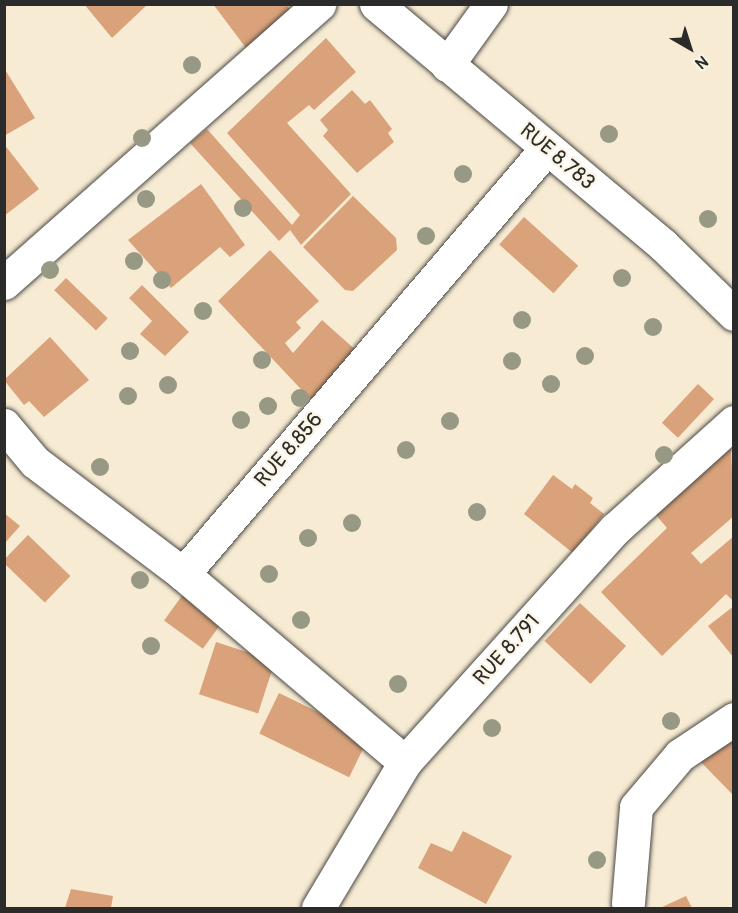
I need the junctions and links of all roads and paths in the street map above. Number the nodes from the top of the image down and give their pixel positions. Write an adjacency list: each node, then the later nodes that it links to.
1 (319, 4): 6 (street)
2 (376, 4): 4 (street, RUE 8.783)
3 (491, 4): 4 (street)
4 (447, 65): 5 (street, RUE 8.783)
5 (546, 149): 7 (street, RUE 8.783); 10 (street, RUE 8.856)
6 (4, 284)
7 (734, 314)
8 (734, 422): 12 (street, RUE 8.791)
9 (4, 425): 10 (street)
10 (183, 574): 12 (street)
11 (734, 718): 13 (street)
12 (405, 762): 14 (street, RUE 8.791)
13 (628, 903)
14 (318, 909)

